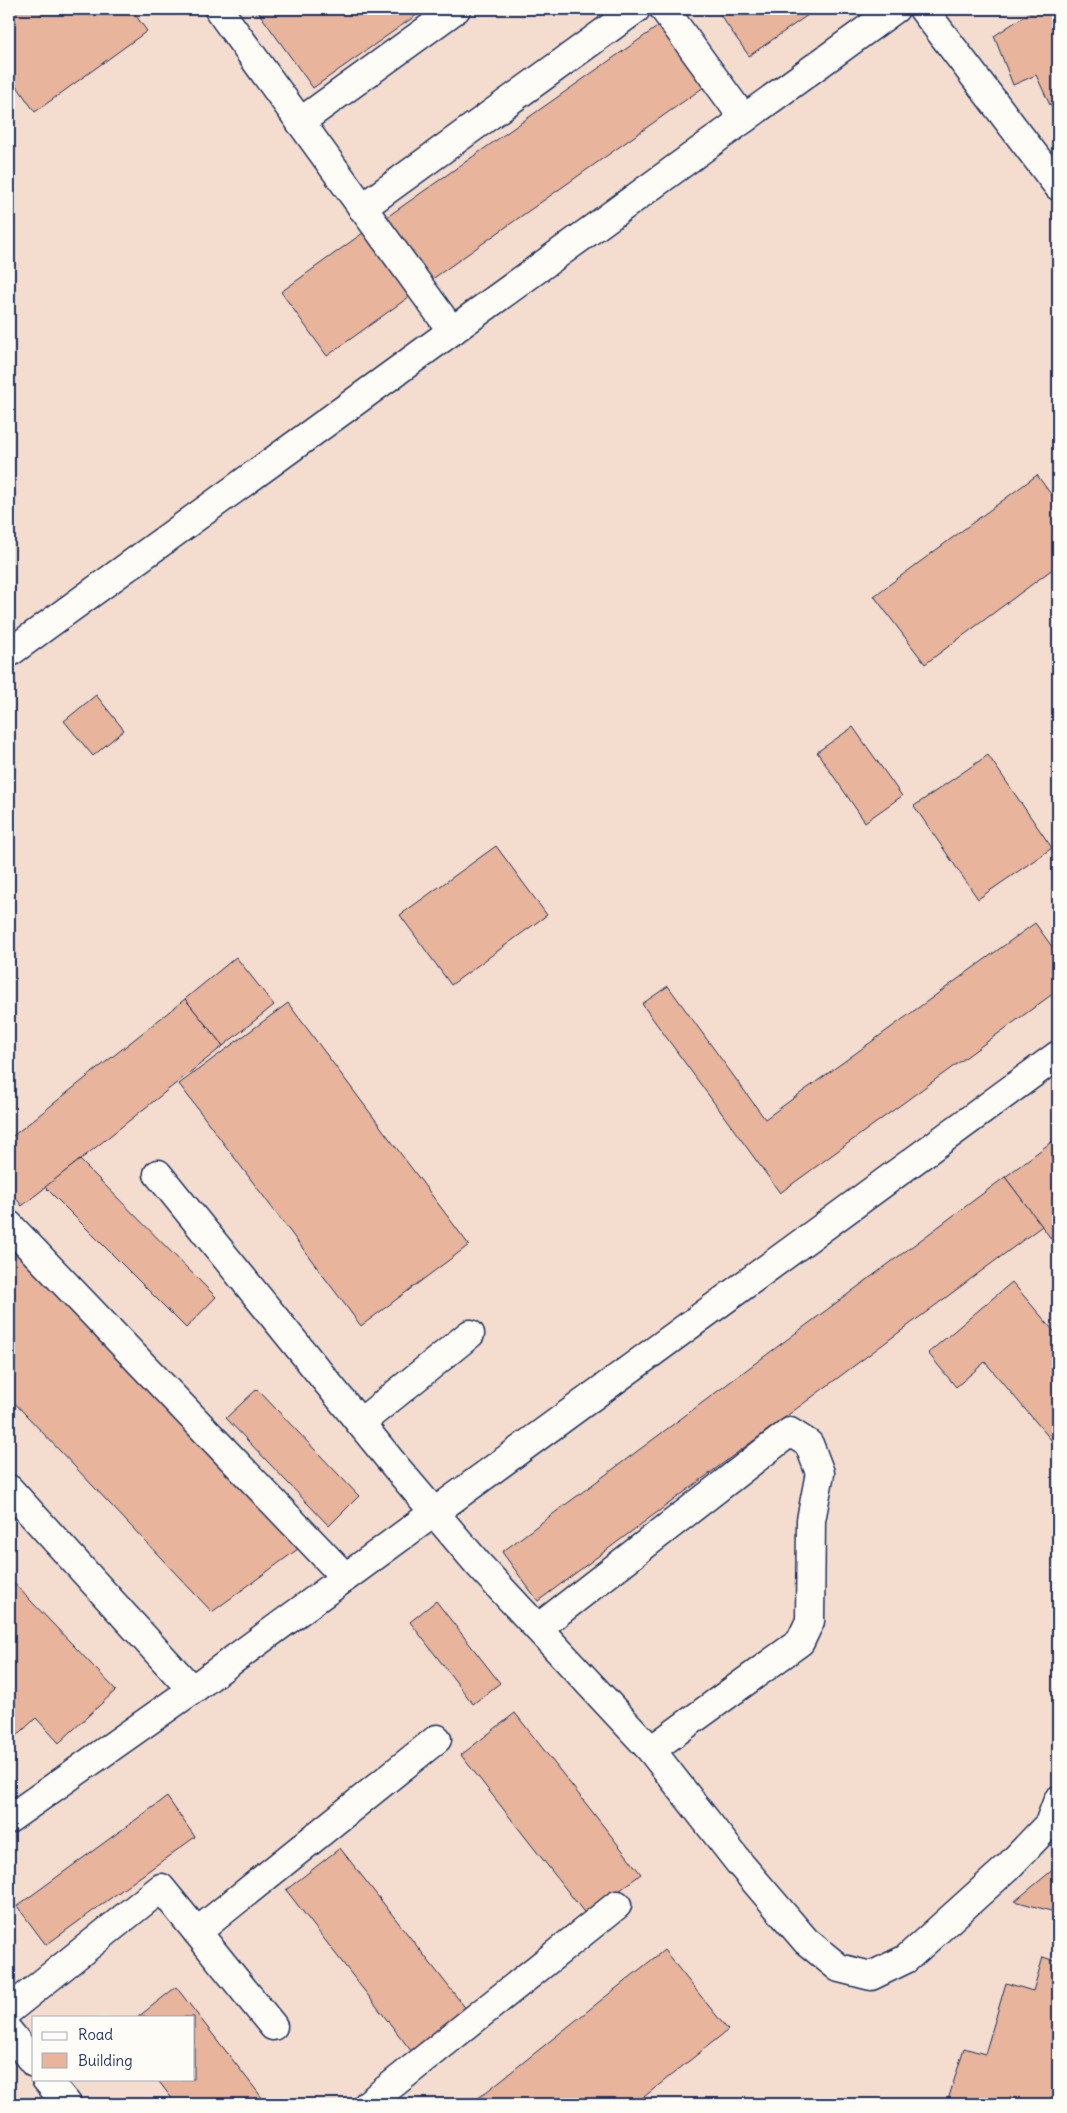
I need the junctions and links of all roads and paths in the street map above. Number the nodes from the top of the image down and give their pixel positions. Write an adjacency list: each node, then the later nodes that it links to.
1 (456, 9): 8 (street)
2 (636, 9): 10 (street)
3 (664, 9): 7 (street)
4 (895, 9): 7 (street)
5 (923, 9): 9 (street)
6 (219, 10): 8 (street)
7 (744, 119): 11 (street)
8 (300, 122): 10 (street)
9 (1058, 186)
10 (362, 208): 11 (street)
11 (452, 331): 12 (street)
12 (9, 653)
13 (1058, 1055): 19 (street)
14 (158, 1174): 17 (street)
15 (9, 1225): 20 (street)
16 (470, 1334): 17 (street)
17 (360, 1423): 19 (street)
18 (9, 1489): 22 (street)
19 (435, 1512): 20 (street); 21 (street)
20 (345, 1577): 22 (street)
21 (538, 1628): 24 (street); 24 (street)
22 (192, 1690): 26 (street)
23 (437, 1738): 28 (street)
24 (650, 1750): 25 (street)
25 (1058, 1800)
26 (9, 1819)
27 (617, 1905): 35 (street)
28 (197, 1932): 29 (street); 30 (street)
29 (9, 2010)
30 (273, 2026)
31 (9, 2032): 32 (street)
32 (32, 2061)
33 (47, 2080): 34 (street)
34 (66, 2104)
35 (368, 2104)

